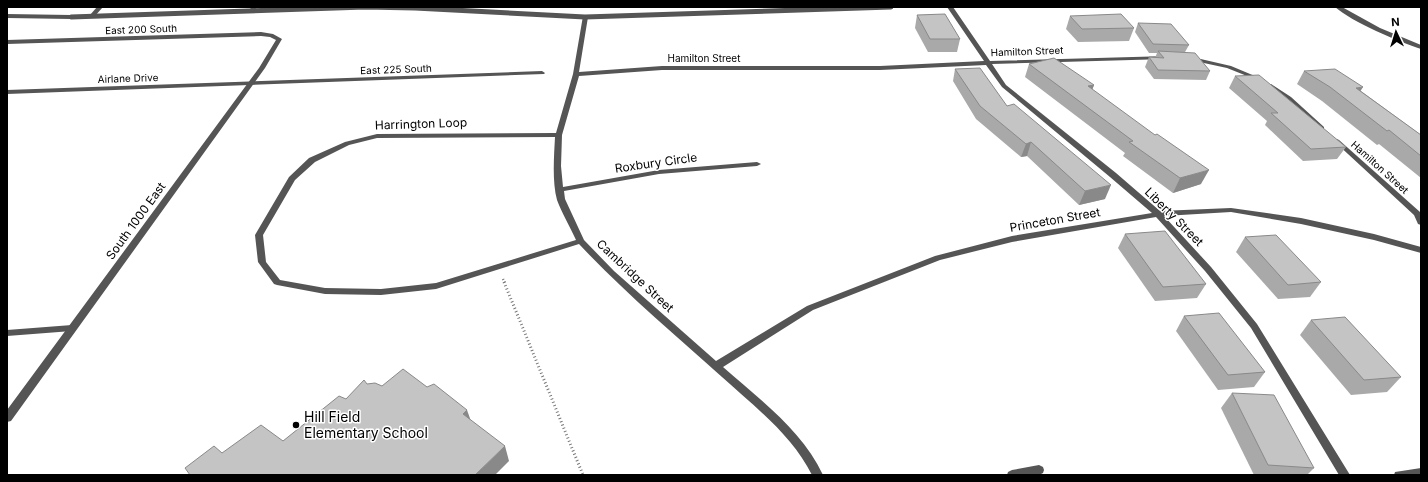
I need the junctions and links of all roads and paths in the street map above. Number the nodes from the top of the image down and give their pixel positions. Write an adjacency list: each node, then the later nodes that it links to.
1 (100, 7): 8 (street)
2 (891, 7): 10 (lane)
3 (950, 7): 16 (street, Liberty Street)
4 (1338, 7): 13 (street)
5 (253, 8): 6 (lane); 8 (lane)
6 (416, 8): 10 (lane)
7 (7, 16): 9 (street)
8 (92, 16): 9 (lane)
9 (70, 17)
10 (585, 17): 18 (street, Cambridge Street)
11 (276, 37): 12 (street, East 200 South); 19 (street, South 1000 East)
12 (7, 42)
13 (1421, 47)
14 (1174, 57): 16 (street, Hamilton Street)
15 (1182, 57): 25 (street, Hamilton Street)
16 (987, 62): 18 (street, Hamilton Street); 24 (street, Liberty Street)
17 (542, 73): 19 (street, East 225 South)
18 (576, 74): 21 (street, Cambridge Street)
19 (250, 84): 20 (street, Airlane Drive); 29 (street, South 1000 East)
20 (7, 92)
21 (559, 135): 23 (street, Cambridge Street); 26 (street, Harrington Loop)
22 (757, 164): 23 (street, Roxbury Circle)
23 (559, 190): 26 (street, Cambridge Street)
24 (1158, 214): 27 (street, Princeton Street); 31 (street, Princeton Street); 38 (street, Liberty Street)
25 (1421, 222)
26 (581, 241): 31 (street, Cambridge Street)
27 (1421, 250)
28 (503, 279): 35 (path)
29 (72, 328): 30 (street); 32 (street, South 1000 East)
30 (7, 333)
31 (716, 366): 36 (street, Cambridge Street)
32 (7, 418)
33 (1039, 470): 37 (street)
34 (1421, 473): 39 (street)
35 (583, 475)
36 (818, 475)
37 (1012, 475)
38 (1345, 475)
39 (1399, 475)

